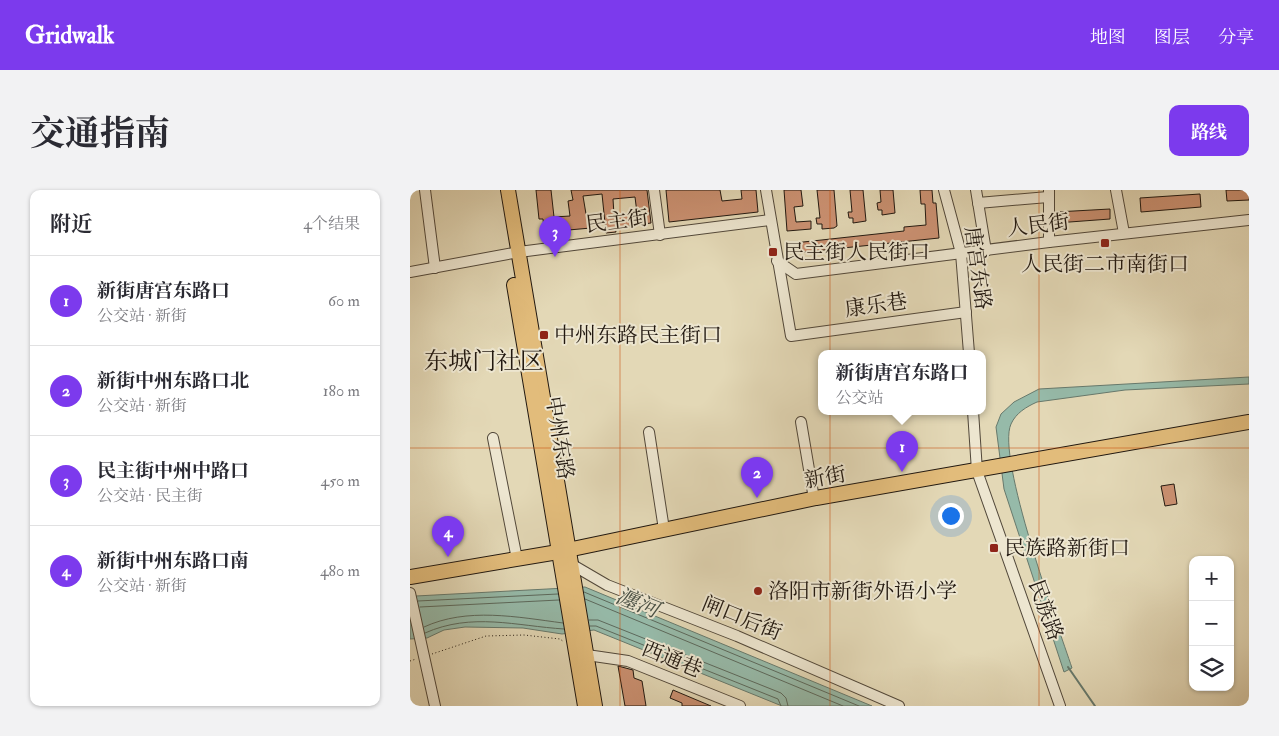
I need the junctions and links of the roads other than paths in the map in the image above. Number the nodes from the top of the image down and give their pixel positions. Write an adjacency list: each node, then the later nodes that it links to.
1 (425, 190): 20 (street)
2 (500, 190): 17 (main road, 中州东路)
3 (508, 190): 17 (main road, 中州东路)
4 (654, 190): 14 (street)
5 (766, 190): 11 (street)
6 (944, 190): 18 (street, 唐宫东路)
7 (976, 190): 10 (street)
8 (1116, 190): 13 (street)
9 (1049, 194): 10 (street); 15 (street)
10 (978, 204): 16 (street)
11 (770, 220): 14 (street, 民主街); 19 (street)
12 (1249, 220): 13 (street, 人民街)
13 (1124, 233): 15 (street, 人民街)
14 (660, 235): 17 (street, 民主街)
15 (1049, 242): 16 (street, 人民街)
16 (986, 251): 18 (street, 人民街)
17 (514, 253): 20 (street, 民主街); 34 (main road, 中州东路)
18 (961, 253): 19 (street, 人民街); 22 (street, 唐宫东路)
19 (777, 261): 22 (street, 康乐巷)
20 (435, 268): 21 (street, 民主街)
21 (410, 272)
22 (966, 312): 23 (street, 唐宫东路)
23 (969, 350)
24 (1249, 414): 30 (main road, 新街)
25 (973, 415): 31 (street)
26 (801, 422): 32 (street)
27 (1249, 422): 30 (main road, 新街)
28 (648, 432): 33 (street)
29 (493, 438): 35 (street)
30 (1020, 459): 31 (main road, 新街)
31 (976, 467): 32 (main road, 新街); 34 (main road, 新街); 46 (street, 民族路)
32 (813, 493): 33 (main road, 新街)
33 (663, 523): 34 (main road, 新街)
34 (563, 547): 35 (main road, 新街); 37 (main road, 中州东路)
35 (516, 555): 36 (main road); 38 (main road, 新街)
36 (410, 569)
37 (569, 570): 40 (main road, 中州东路); 45 (street, 闸口后街)
38 (410, 577)
39 (410, 595): 41 (street)
40 (582, 653): 42 (main road); 43 (main road); 44 (street, 西通巷)
41 (435, 706)
42 (585, 706)
43 (595, 706)
44 (740, 706)
45 (899, 706)
46 (1060, 706)

